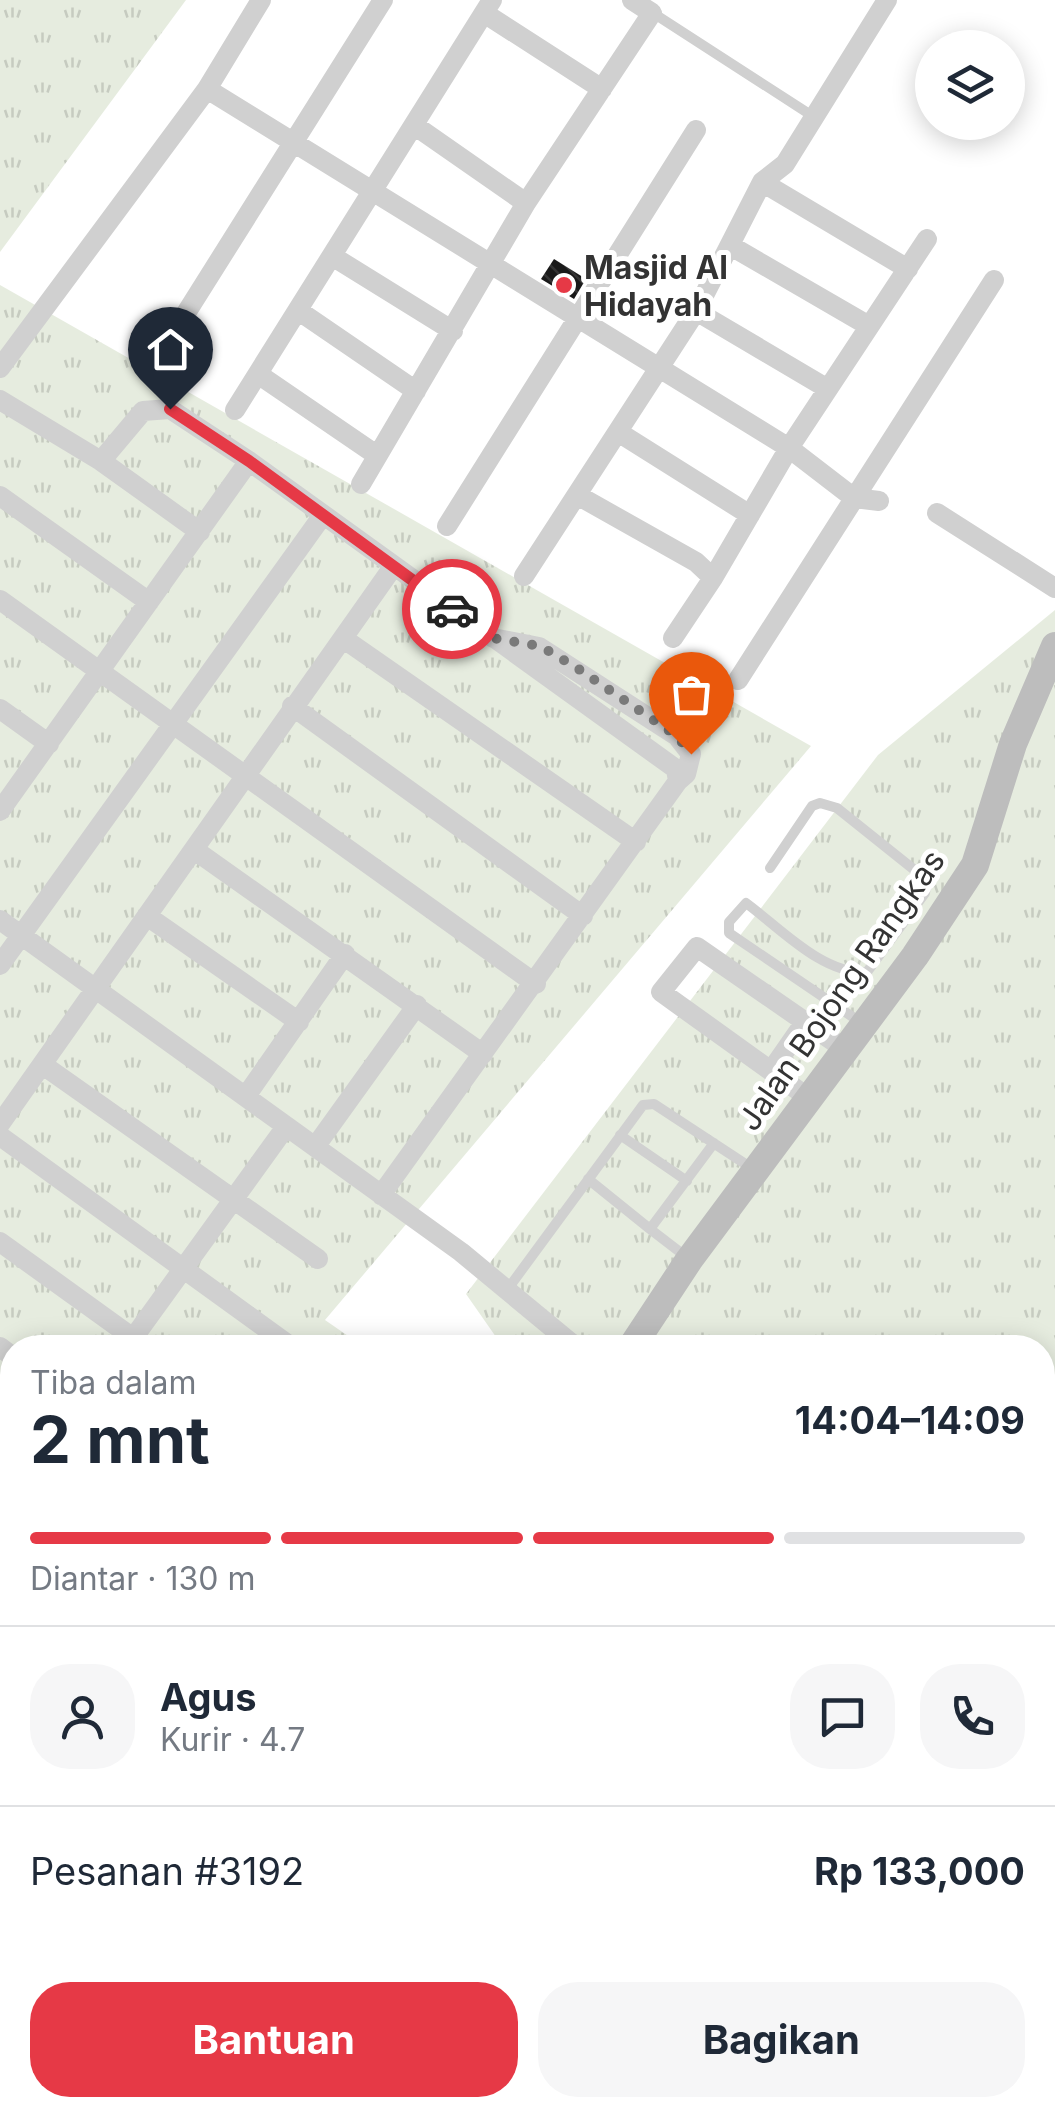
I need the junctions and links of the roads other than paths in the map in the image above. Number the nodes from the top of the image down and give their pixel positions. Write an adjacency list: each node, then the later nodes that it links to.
1 (261, 0): 8 (street)
2 (383, 0): 12 (street)
3 (632, 0): 6 (street)
4 (887, 0): 9 (street)
5 (488, 7): 7 (street); 10 (street)
6 (652, 13): 7 (street); 9 (lane)
7 (602, 88): 15 (street)
8 (207, 89): 12 (street); 29 (street)
9 (814, 117): 13 (street)
10 (414, 125): 14 (street); 15 (street)
11 (696, 130): 24 (street)
12 (294, 142): 14 (street); 27 (street)
13 (762, 182): 17 (street); 20 (street)
14 (372, 191): 18 (street); 19 (street)
15 (526, 202): 19 (street)
16 (927, 239): 20 (street)
17 (731, 246): 22 (street); 25 (street)
18 (332, 256): 23 (street); 26 (street)
19 (490, 266): 24 (street); 26 (street)
20 (908, 268): 25 (street)
21 (994, 280): 43 (street)
22 (696, 311): 28 (street); 31 (street)
23 (299, 312): 30 (street); 32 (street)
24 (577, 319): 28 (street); 48 (street)
25 (870, 326): 31 (street)
26 (453, 331): 32 (street)
27 (154, 364)
28 (658, 367): 35 (street); 36 (street)
29 (0, 368)
30 (258, 374): 34 (street); 37 (street)
31 (828, 389): 36 (street)
32 (416, 392): 37 (street)
33 (0, 400): 38 (street)
34 (235, 410)
35 (618, 432): 42 (street); 47 (street)
36 (789, 448): 43 (street); 47 (street)
37 (375, 454): 40 (street)
38 (101, 461): 39 (street); 49 (street)
39 (249, 461): 46 (street); 49 (street)
40 (361, 484)
41 (0, 496): 55 (street)
42 (576, 496): 51 (street); 52 (street)
43 (854, 498): 44 (street); 60 (street)
44 (878, 500)
45 (937, 513): 53 (street)
46 (323, 515): 50 (street); 63 (street)
47 (750, 515): 52 (street)
48 (447, 526)
49 (200, 532): 55 (street)
50 (393, 567): 57 (street); 67 (street)
51 (524, 576)
52 (712, 578): 56 (street)
53 (1055, 588)
54 (0, 600): 59 (street)
55 (149, 602): 59 (street)
56 (673, 638)
57 (344, 639): 61 (street); 67 (street)
58 (1055, 646): 81 (main road, Jalan Bojong Rangkas)
59 (99, 669): 63 (street); 64 (street)
60 (738, 680)
61 (292, 706): 65 (street); 71 (street)
62 (0, 709): 64 (street)
63 (170, 724): 65 (street); 73 (street)
64 (48, 744): 66 (street)
65 (245, 778): 68 (street); 76 (street)
66 (0, 810)
67 (636, 842): 71 (street)
68 (196, 850): 70 (street); 74 (street)
69 (770, 868): 81 (lane)
70 (147, 916): 77 (street); 79 (street)
71 (584, 916): 76 (street)
72 (0, 920): 73 (street)
73 (21, 935): 75 (street); 77 (street)
74 (345, 954): 78 (street); 79 (street)
75 (0, 965)
76 (536, 984): 83 (street)
77 (97, 990): 84 (street); 86 (street)
78 (416, 1004): 83 (street); 93 (street)
79 (299, 1022): 86 (street)
80 (805, 1022): 82 (street); 85 (street); 85 (street)
81 (864, 1025): 82 (main road, Jalan Bojong Rangkas)
82 (846, 1050): 87 (main road, Jalan Bojong Rangkas)
83 (483, 1054): 97 (street)
84 (43, 1065): 88 (street); 98 (street)
85 (771, 1071): 87 (street)
86 (246, 1096): 89 (street)
87 (810, 1099): 94 (main road, Jalan Bojong Rangkas)
88 (0, 1124)
89 (285, 1128): 93 (street); 98 (street)
90 (620, 1135): 92 (lane); 95 (lane); 96 (lane)
91 (0, 1136): 103 (street)
92 (714, 1143): 94 (lane); 96 (lane)
93 (314, 1147): 97 (street)
94 (755, 1171): 102 (main road, Jalan Bojong Rangkas)
95 (588, 1178): 99 (lane); 104 (lane)
96 (687, 1181): 99 (lane)
97 (381, 1195): 104 (street)
98 (233, 1196): 101 (street); 103 (street)
99 (650, 1230): 102 (lane)
100 (0, 1242): 105 (street)
101 (318, 1259)
102 (689, 1260): 109 (main road, Jalan Bojong Rangkas)
103 (184, 1269): 106 (street); 107 (street)
104 (507, 1290): 108 (street)
105 (123, 1335)
106 (141, 1335)
107 (275, 1335)
108 (561, 1335)
109 (640, 1335)

